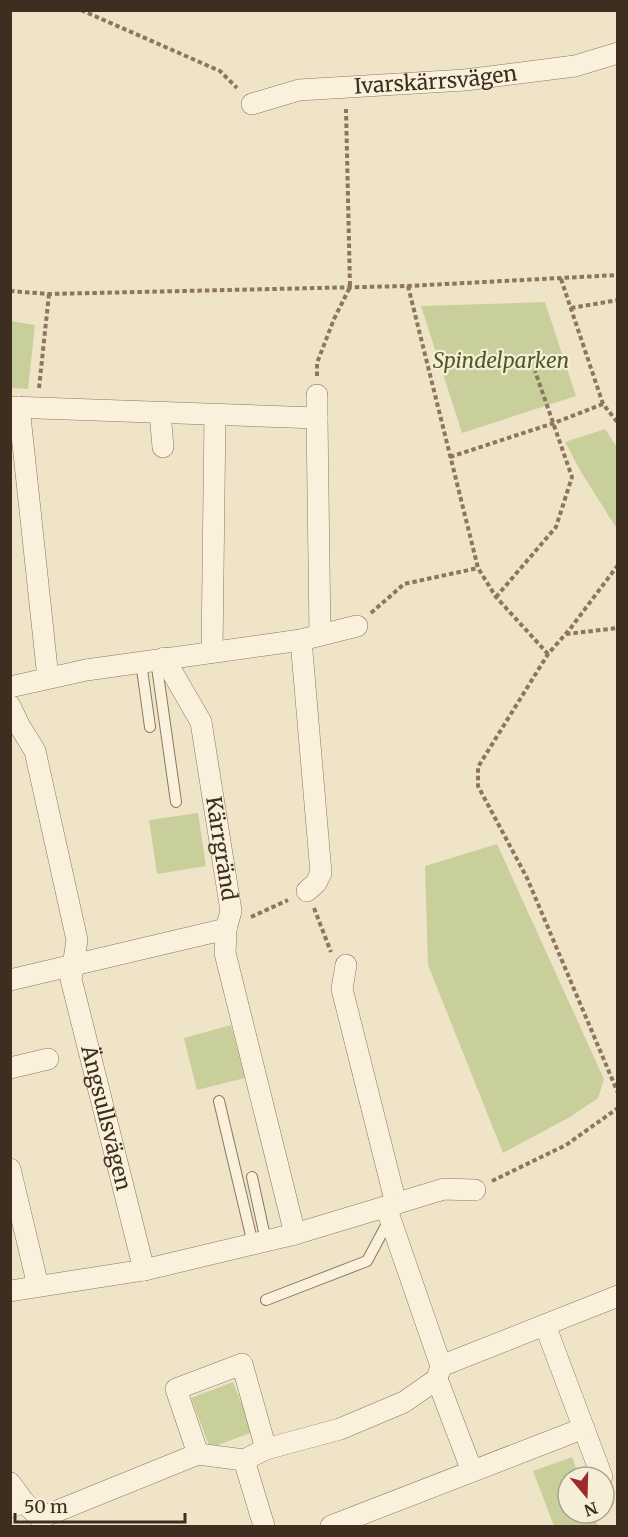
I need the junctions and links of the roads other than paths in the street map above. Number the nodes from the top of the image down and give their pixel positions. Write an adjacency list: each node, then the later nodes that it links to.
1 (618, 53): 2 (street, Ivarskärrsvägen)
2 (252, 104)
3 (317, 395): 7 (street)
4 (22, 408): 5 (street); 13 (street)
5 (160, 412): 6 (street); 8 (street)
6 (215, 415): 7 (street); 11 (street)
7 (317, 418): 10 (street)
8 (163, 447)
9 (357, 626): 10 (street)
10 (311, 637): 11 (street); 18 (street)
11 (212, 652): 12 (street)
12 (153, 660): 13 (street); 16 (lane); 17 (lane); 19 (street, Kärrgränd)
13 (48, 678): 14 (street)
14 (10, 687)
15 (10, 706): 20 (street)
16 (150, 727)
17 (176, 802)
18 (307, 891)
19 (226, 929): 20 (street, Kärrgränd); 30 (street)
20 (72, 964): 22 (street, Kärrgränd); 32 (street, Ängsullsvägen)
21 (346, 965): 29 (street)
22 (10, 980)
23 (48, 1059): 24 (street, Ängsullsvägen)
24 (10, 1068)
25 (219, 1101): 31 (lane)
26 (10, 1169): 33 (street)
27 (252, 1177): 31 (lane)
28 (475, 1190): 29 (street)
29 (391, 1210): 30 (street); 36 (lane); 38 (street)
30 (295, 1234): 31 (street)
31 (260, 1243): 32 (street)
32 (144, 1270): 33 (street)
33 (38, 1286): 34 (street)
34 (11, 1289)
35 (618, 1296): 37 (street)
36 (266, 1300)
37 (545, 1324): 38 (street); 39 (street)
38 (439, 1372): 40 (street); 44 (street)
39 (584, 1428): 43 (street); 44 (street)
40 (266, 1449): 41 (street); 42 (street)
41 (198, 1454): 42 (street); 47 (street)
42 (244, 1460): 48 (street)
43 (598, 1465)
44 (472, 1472): 49 (street)
45 (10, 1483): 46 (street)
46 (17, 1505): 47 (street)
47 (41, 1522)
48 (264, 1527)
49 (330, 1527)

